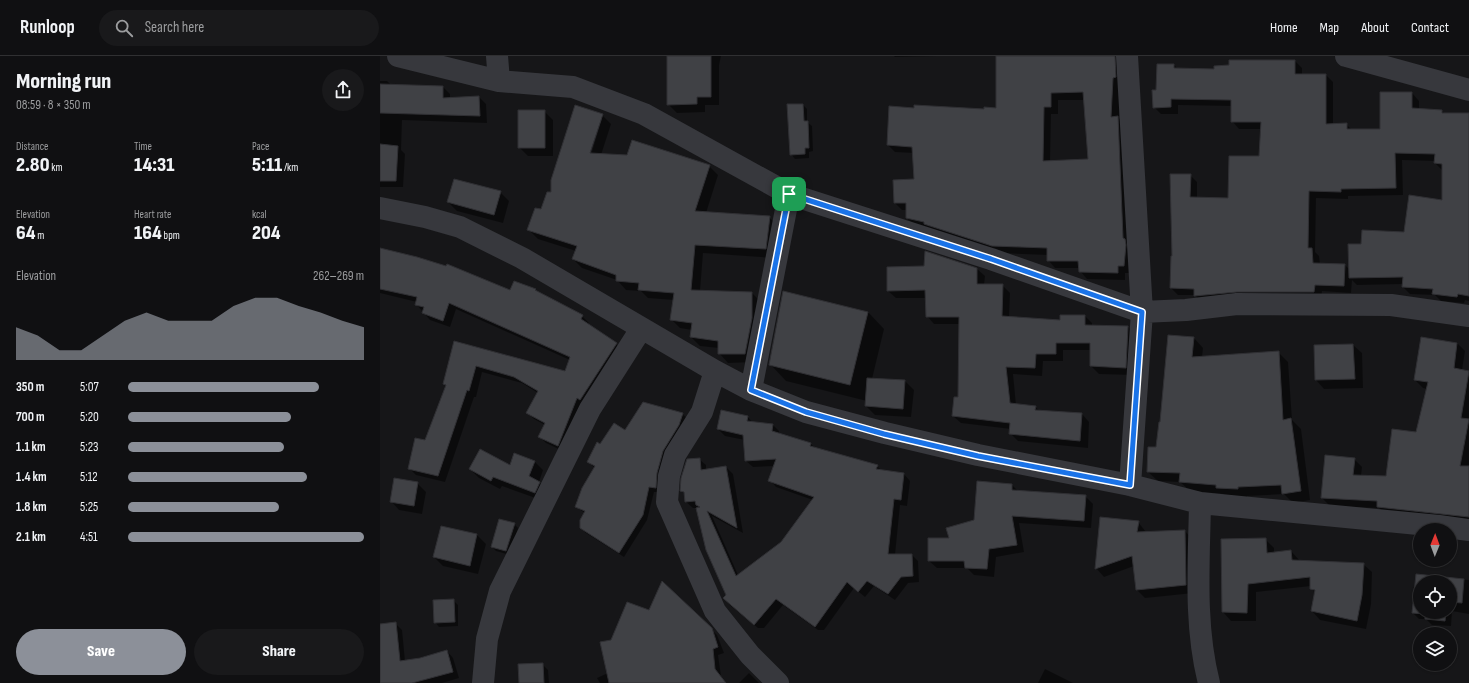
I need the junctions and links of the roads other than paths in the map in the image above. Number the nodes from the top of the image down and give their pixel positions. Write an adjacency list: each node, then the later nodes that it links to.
1 (398, 56): 5 (street)
2 (497, 56): 5 (street)
3 (1127, 56): 9 (street)
4 (1346, 56): 6 (street)
5 (500, 81): 7 (street)
6 (1469, 90)
7 (789, 194): 9 (street); 13 (street)
8 (380, 208): 11 (street)
9 (1142, 312): 10 (street); 14 (street)
10 (1469, 316)
11 (640, 329): 12 (street); 17 (street)
12 (715, 371): 13 (street); 18 (street)
13 (751, 390): 14 (street)
14 (1130, 485): 15 (street)
15 (1200, 503): 16 (street); 19 (street)
16 (1469, 530)
17 (483, 683)
18 (778, 683)
19 (1209, 683)

